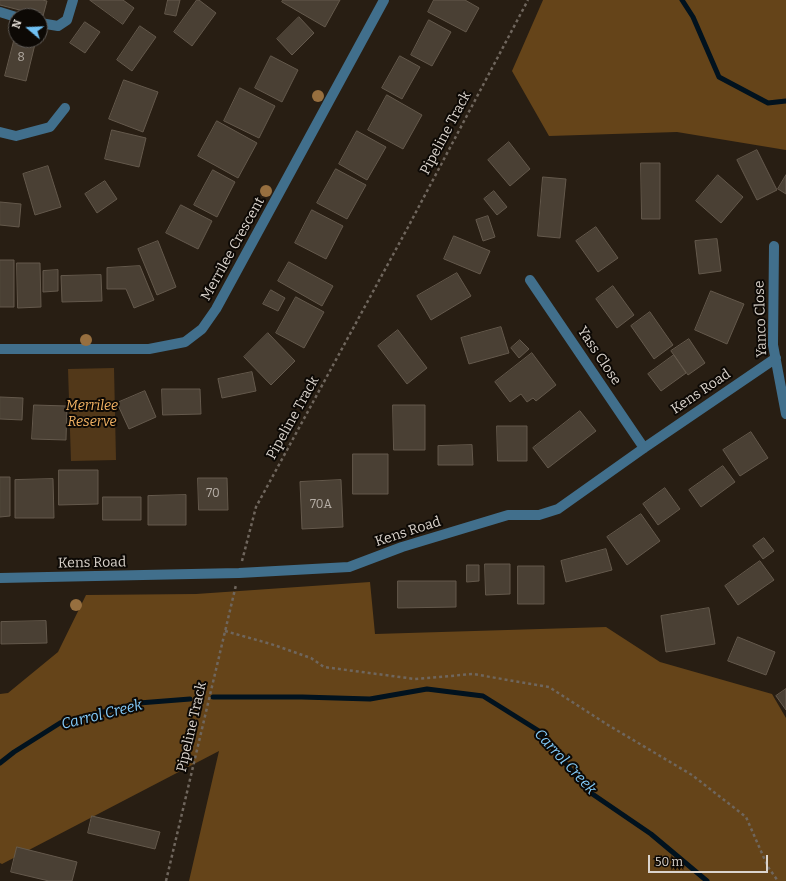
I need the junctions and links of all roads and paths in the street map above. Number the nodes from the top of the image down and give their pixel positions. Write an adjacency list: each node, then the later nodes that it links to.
1 (73, 0): 4 (street)
2 (384, 0): 9 (street, Merrilee Crescent)
3 (528, 0): 13 (path, Pipeline Track)
4 (48, 25)
5 (65, 108): 6 (street)
6 (0, 132)
7 (774, 246): 10 (street, Yanco Close)
8 (530, 280): 12 (street, Yass Close)
9 (0, 349)
10 (776, 358): 11 (street, Yanco Close); 12 (street, Kens Road)
11 (786, 414)
12 (644, 448): 13 (street, Kens Road)
13 (239, 573): 14 (street, Kens Road); 15 (path, Pipeline Track)
14 (0, 578)
15 (225, 631): 16 (path, Pipeline Track); 17 (path)
16 (166, 881)
17 (778, 881)

